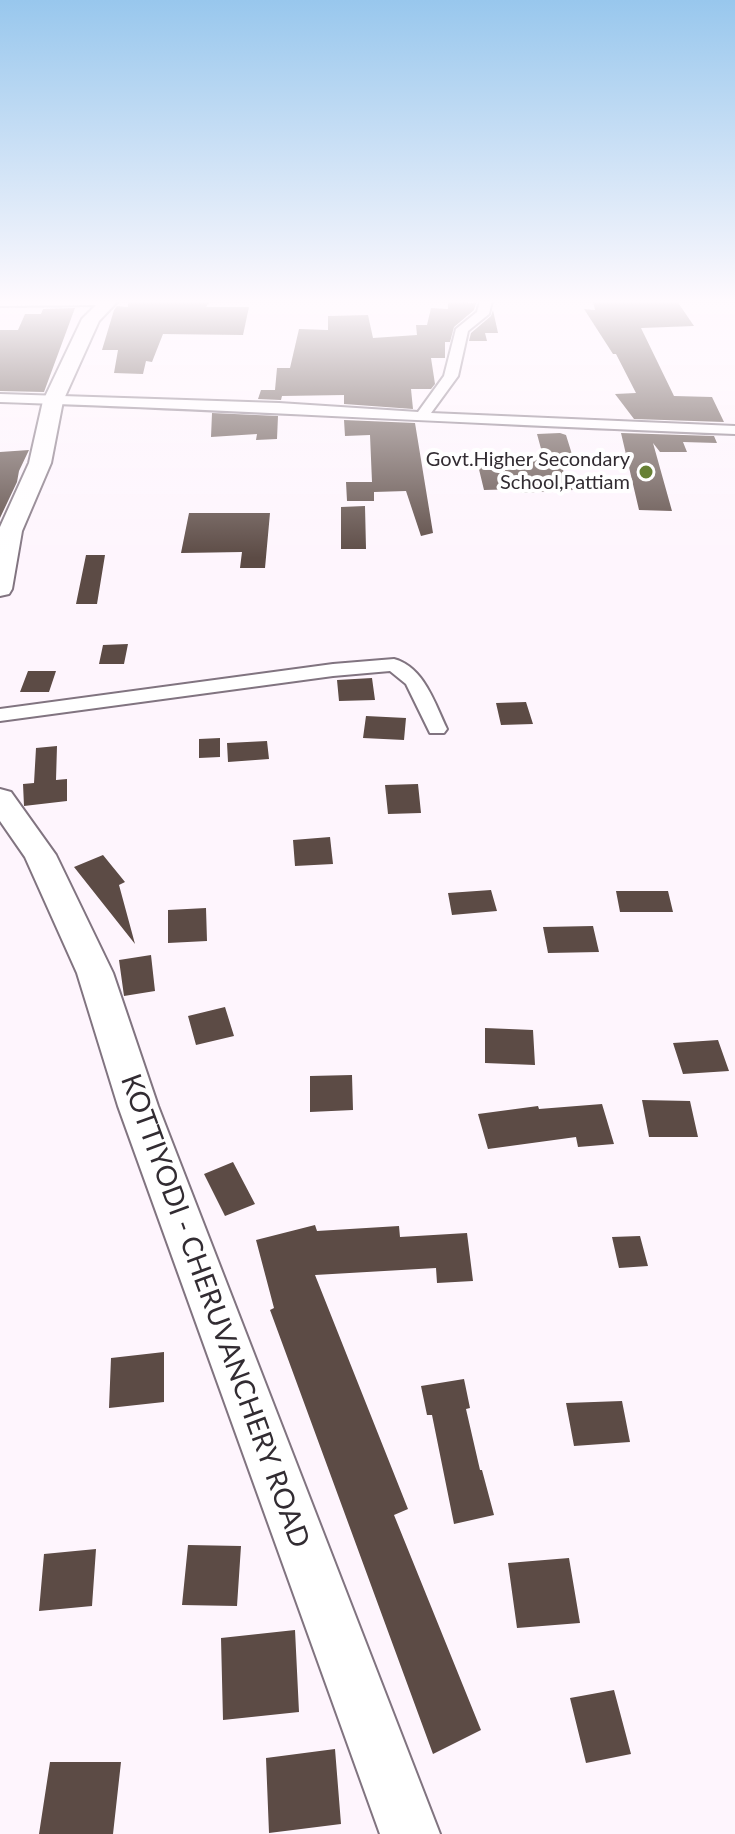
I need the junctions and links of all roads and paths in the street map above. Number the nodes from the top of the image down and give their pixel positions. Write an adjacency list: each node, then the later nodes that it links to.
1 (60, 387): 4 (main road)
2 (443, 387): 5 (street)
3 (0, 398): 4 (street)
4 (53, 401): 5 (street); 7 (main road)
5 (422, 416): 6 (street)
6 (735, 430)
7 (5, 531): 8 (main road)
8 (0, 589)
9 (0, 715): 10 (street)
10 (437, 729)
11 (0, 799): 12 (main road, KOTTIYODI - CHERUVANCHERY ROAD)
12 (410, 1834)

